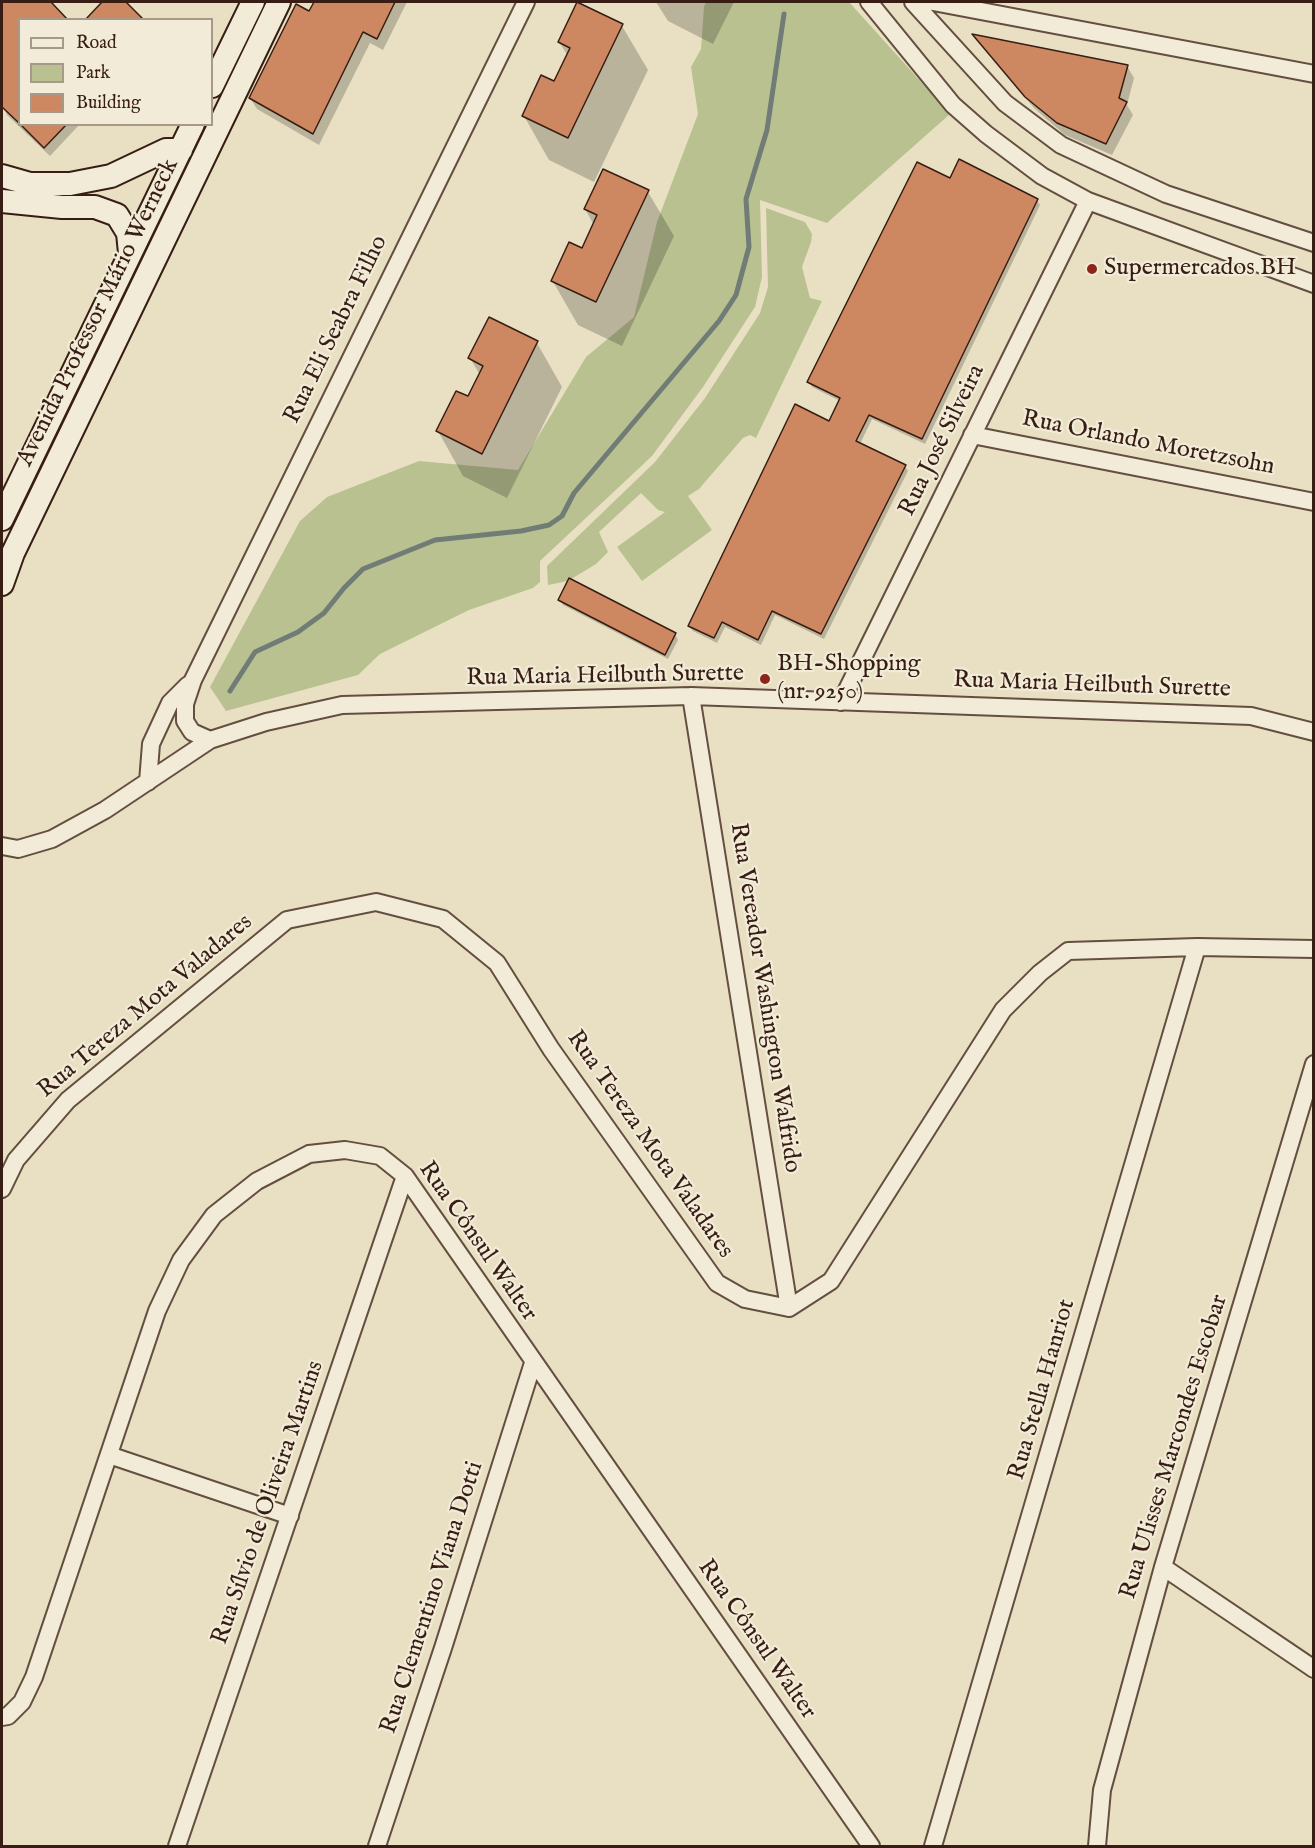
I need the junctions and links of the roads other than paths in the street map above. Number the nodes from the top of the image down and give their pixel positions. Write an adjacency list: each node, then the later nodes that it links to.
1 (253, 2): 8 (main road)
2 (279, 2): 12 (main road, Avenida Professor Mário Werneck)
3 (526, 2): 23 (street, Rua Eli Seabra Filho)
4 (868, 2): 14 (street)
5 (913, 2): 15 (street)
6 (933, 2): 7 (street)
7 (1314, 75)
8 (213, 84)
9 (192, 126): 10 (main road, Avenida Professor Mário Werneck)
10 (181, 150): 11 (main road); 12 (main road); 16 (main road, Avenida Professor Mário Werneck)
11 (2, 176)
12 (196, 177): 21 (main road, Avenida Professor Mário Werneck)
13 (2, 201): 16 (main road)
14 (1088, 201): 17 (street); 18 (street, Rua José Silveira)
15 (1314, 243)
16 (130, 253): 20 (main road, Avenida Professor Mário Werneck)
17 (1314, 284)
18 (972, 435): 19 (street, Rua Orlando Moretzsohn); 25 (street, Rua José Silveira)
19 (1314, 501)
20 (2, 519)
21 (7, 546): 22 (main road, Avenida Professor Mário Werneck)
22 (2, 584)
23 (193, 680): 27 (street, Rua Eli Seabra Filho); 28 (street, Rua Eli Seabra Filho)
24 (692, 696): 25 (street, Rua Maria Heilbuth Surette); 27 (street, Rua Maria Heilbuth Surette); 35 (street, Rua Vereador Washington Walfrido)
25 (841, 702): 26 (street, Rua Maria Heilbuth Surette)
26 (1314, 732)
27 (210, 740): 28 (street, Rua Maria Heilbuth Surette)
28 (148, 782): 29 (street, Rua Maria Heilbuth Surette)
29 (2, 846)
30 (1197, 947): 31 (street); 35 (street); 45 (street, Rua Stella Hanriot)
31 (1314, 949)
32 (1314, 1064): 39 (street, Rua Ulisses Marcondes Escobar)
33 (405, 1176): 36 (street, Rua Cônsul Walter); 37 (street, Rua Cônsul Walter); 38 (street, Rua Sílvio de Oliveira Martins)
34 (2, 1189): 35 (street, Rua Tereza Mota Valadares)
35 (789, 1308)
36 (533, 1363): 43 (street, Rua Clementino Viana Dotti); 44 (street, Rua Cônsul Walter)
37 (109, 1455): 38 (street); 41 (street, Rua Cônsul Walter)
38 (290, 1516): 42 (street, Rua Sílvio de Oliveira Martins)
39 (1163, 1567): 40 (street); 46 (street, Rua Ulisses Marcondes Escobar)
40 (1314, 1669)
41 (2, 1717)
42 (177, 1846)
43 (377, 1846)
44 (871, 1846)
45 (933, 1846)
46 (1097, 1846)

